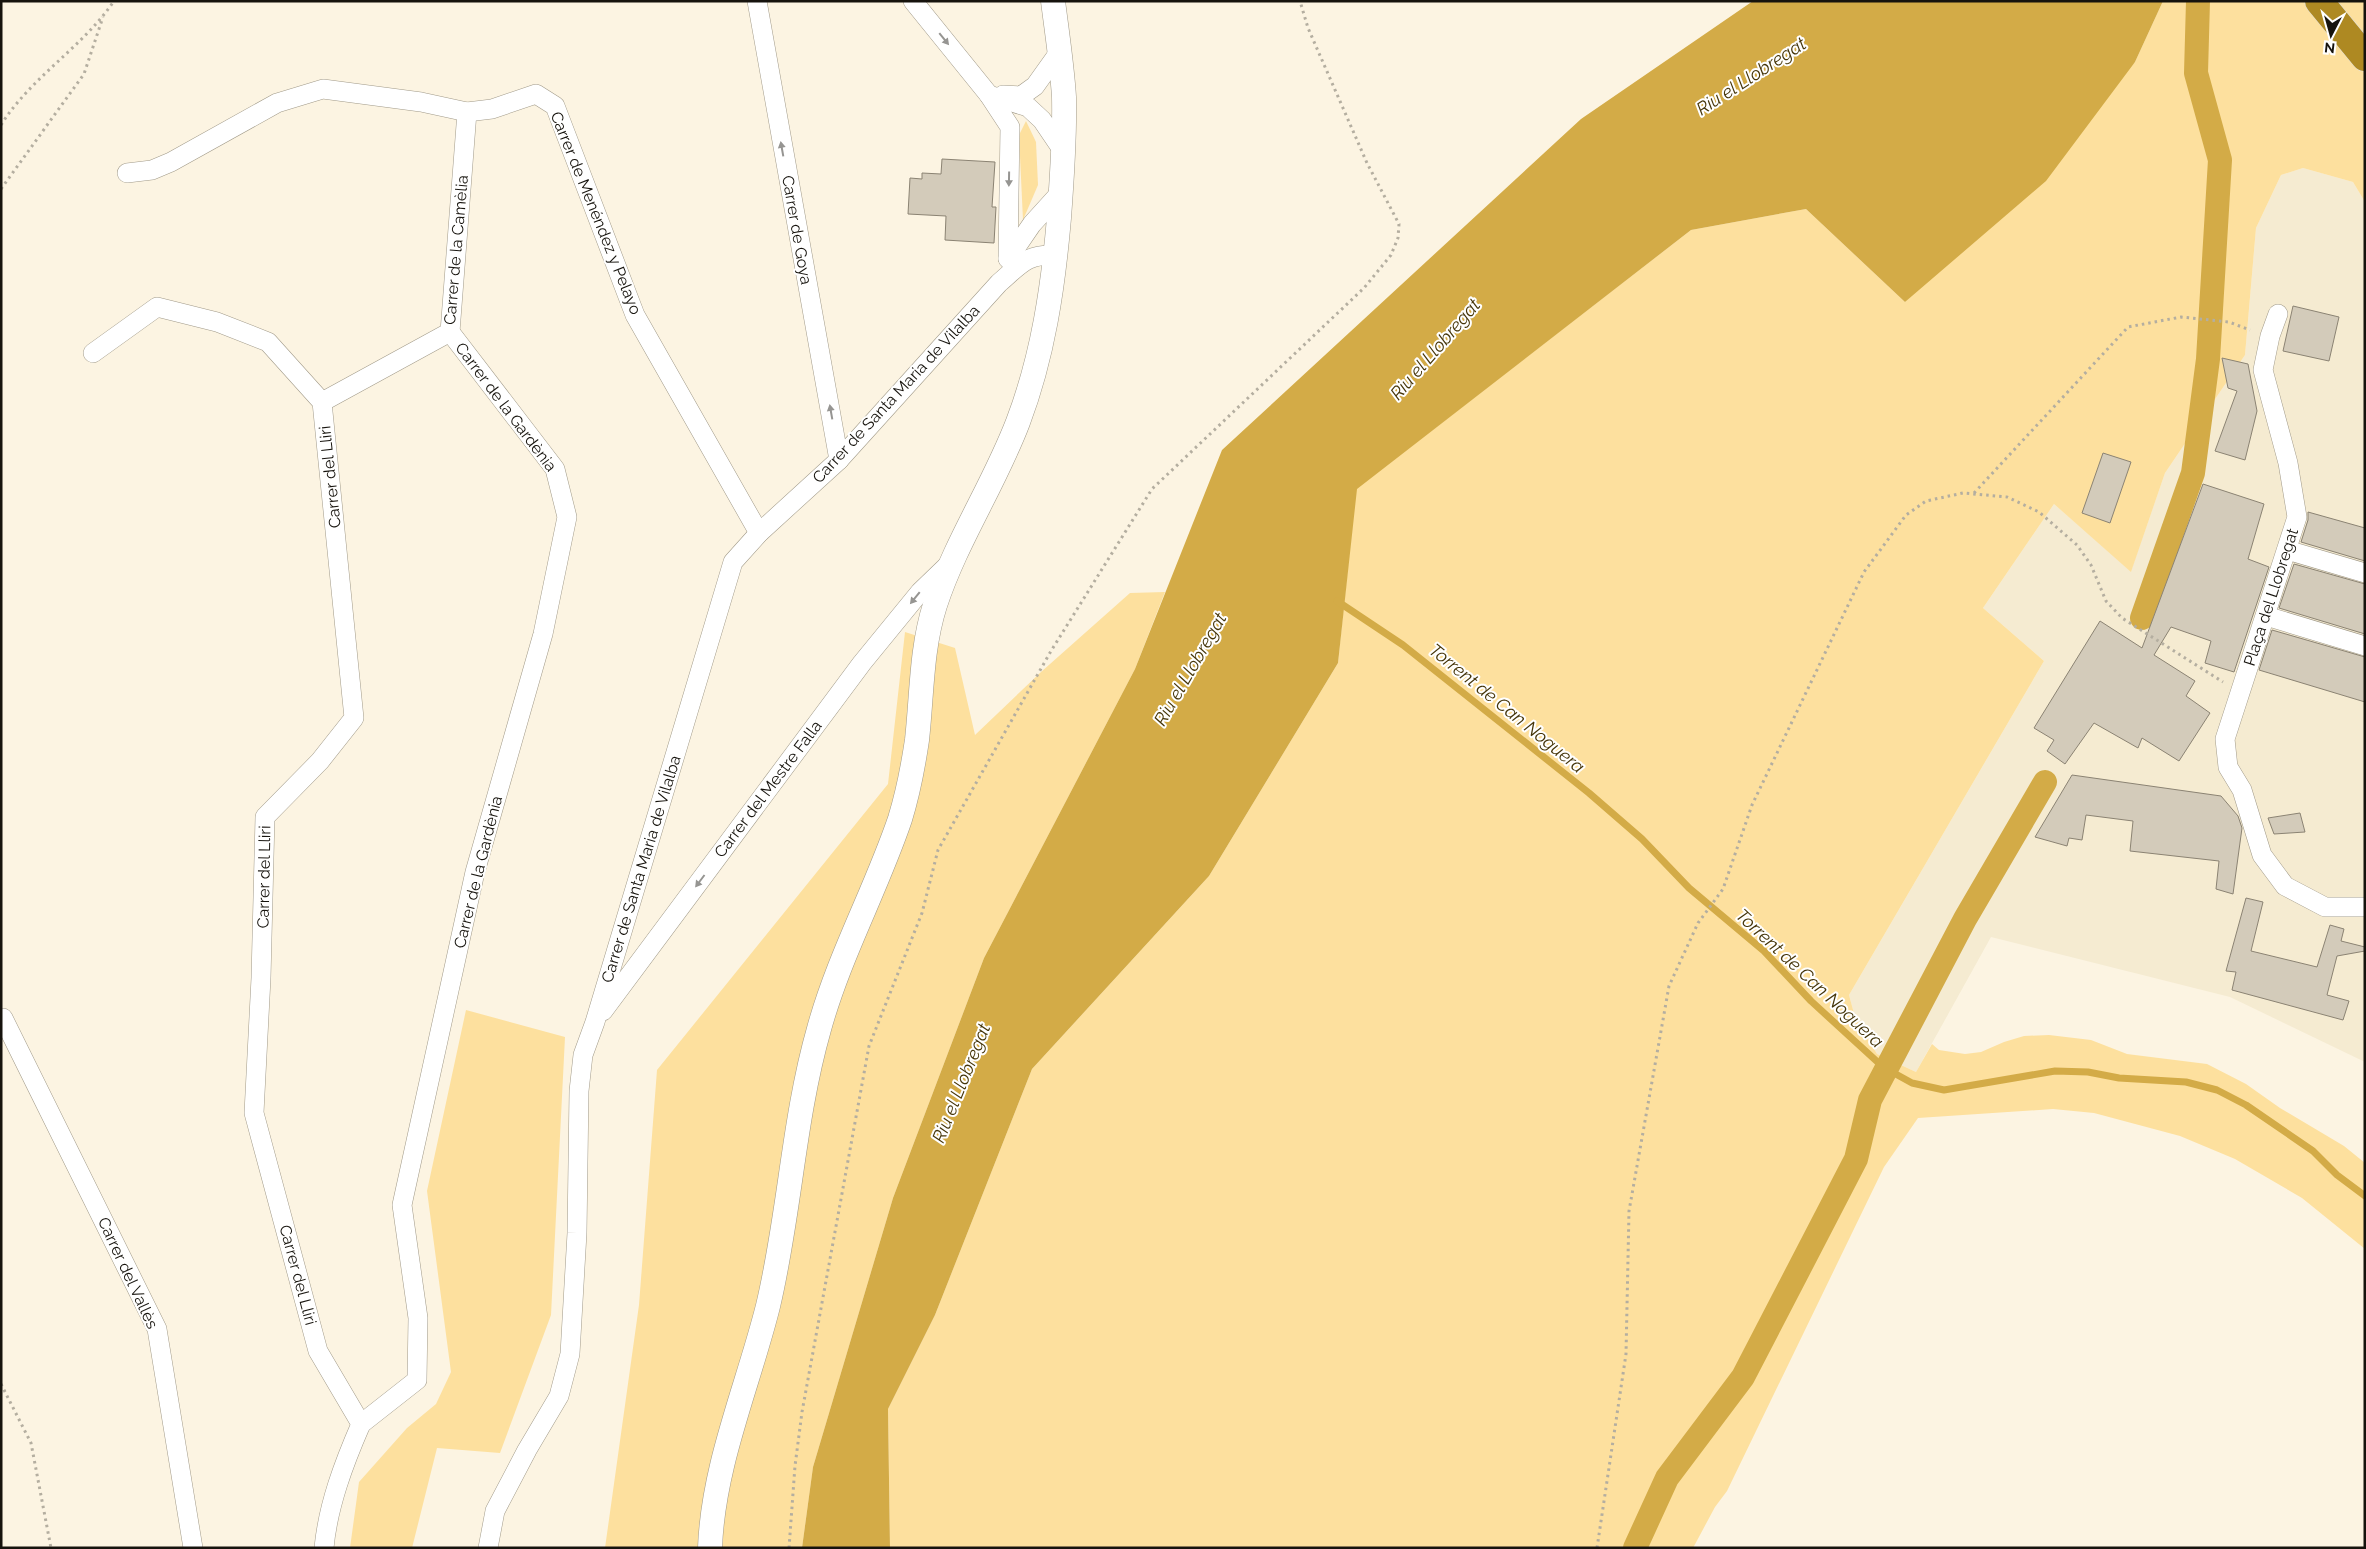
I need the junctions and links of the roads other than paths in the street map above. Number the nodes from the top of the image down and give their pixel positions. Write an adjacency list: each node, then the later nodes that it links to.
1 (757, 1): 19 (street, Carrer de Goya, one-way to 1)
2 (913, 1): 7 (street, one-way to 7)
3 (1053, 1): 6 (street)
4 (2319, 1): 5 (highway)
5 (2358, 49)
6 (1060, 52): 7 (street); 9 (street)
7 (989, 95): 9 (street); 13 (street, one-way to 13)
8 (467, 112): 10 (street, Carrer de Menéndez y Pelayo); 16 (street, Carrer de la Camèlia); 20 (street, Carrer de Menéndez y Pelayo)
9 (1063, 151): 11 (street)
10 (127, 173)
11 (1061, 192): 12 (street); 13 (street, Carrer de Santa Maria de Vilalba)
12 (1056, 255): 14 (street, Carrer de Santa Maria de Vilalba); 22 (street)
13 (1008, 258): 14 (street, Carrer de Santa Maria de Vilalba)
14 (999, 283): 19 (street, Carrer de Santa Maria de Vilalba)
15 (2278, 314): 21 (street, Plaça del Llobregat)
16 (450, 332): 18 (street, Carrer de la Camèlia); 29 (street, Carrer de la Gardènia)
17 (93, 353): 18 (street, Carrer del Lliri)
18 (322, 402): 29 (street, Carrer del Lliri)
19 (839, 460): 20 (street, Carrer de Santa Maria de Vilalba)
20 (759, 533): 28 (street, Carrer de Santa Maria de Vilalba)
21 (2287, 550): 23 (street); 24 (street, Plaça del Llobregat)
22 (949, 564): 28 (street, Carrer del Mestre Falla, one-way to 28); 33 (street)
23 (2365, 573)
24 (2266, 616): 25 (street); 26 (street, Plaça del Llobregat)
25 (2365, 646)
26 (2365, 907)
27 (3, 1018): 30 (street, Carrer del Vallès)
28 (594, 1022): 32 (street, Carrer de Santa Maria de Vilalba)
29 (361, 1424): 31 (street)
30 (192, 1547)
31 (324, 1548)
32 (488, 1548)
33 (710, 1548)

